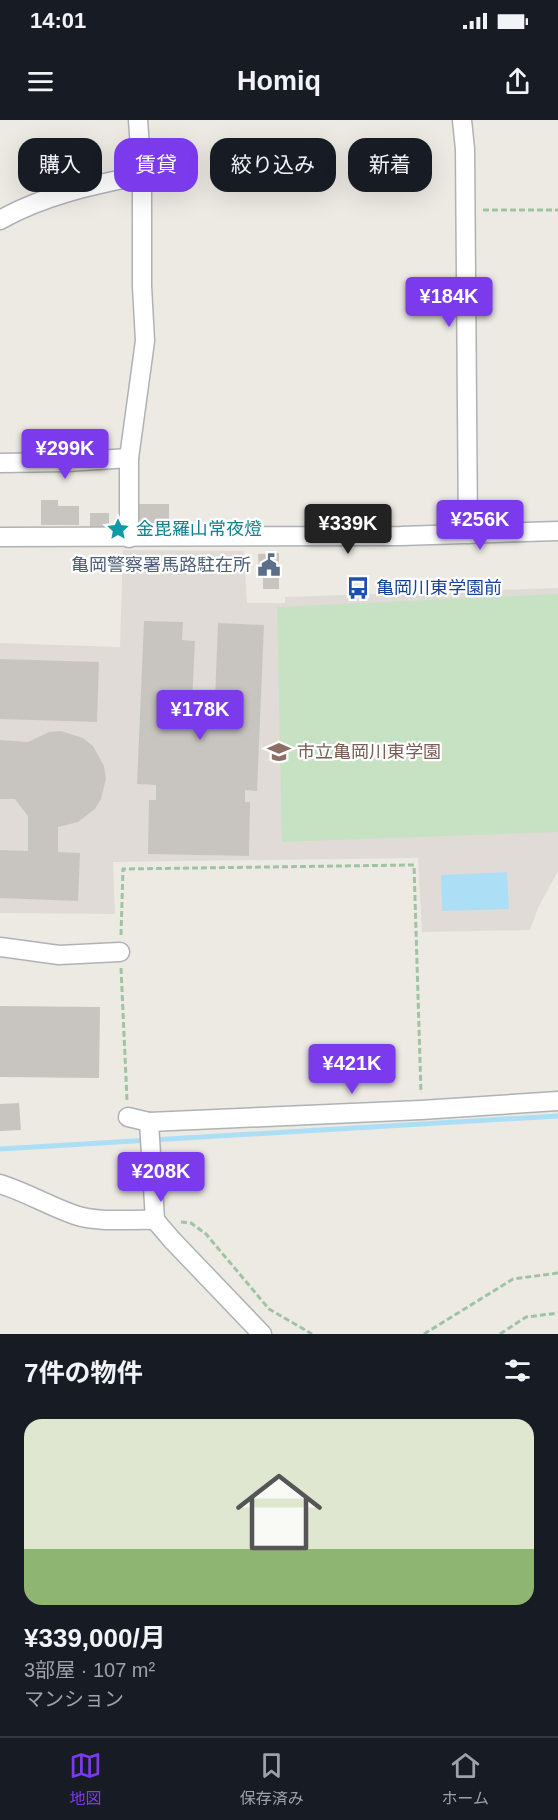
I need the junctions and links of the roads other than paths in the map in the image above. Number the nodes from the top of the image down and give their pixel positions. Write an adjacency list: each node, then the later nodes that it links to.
1 (138, 120): 3 (street)
2 (462, 120): 10 (street)
3 (139, 138)
4 (114, 181): 6 (street)
5 (142, 192): 7 (street)
6 (0, 220)
7 (129, 458): 8 (street); 12 (street)
8 (0, 463)
9 (558, 531): 10 (street)
10 (468, 534): 12 (street)
11 (0, 537): 12 (street)
12 (129, 538)
13 (0, 947): 14 (street)
14 (120, 952)
15 (558, 1101): 17 (street)
16 (128, 1117): 17 (street)
17 (149, 1122): 19 (street)
18 (0, 1184): 19 (street)
19 (155, 1220): 20 (street)
20 (262, 1334)

